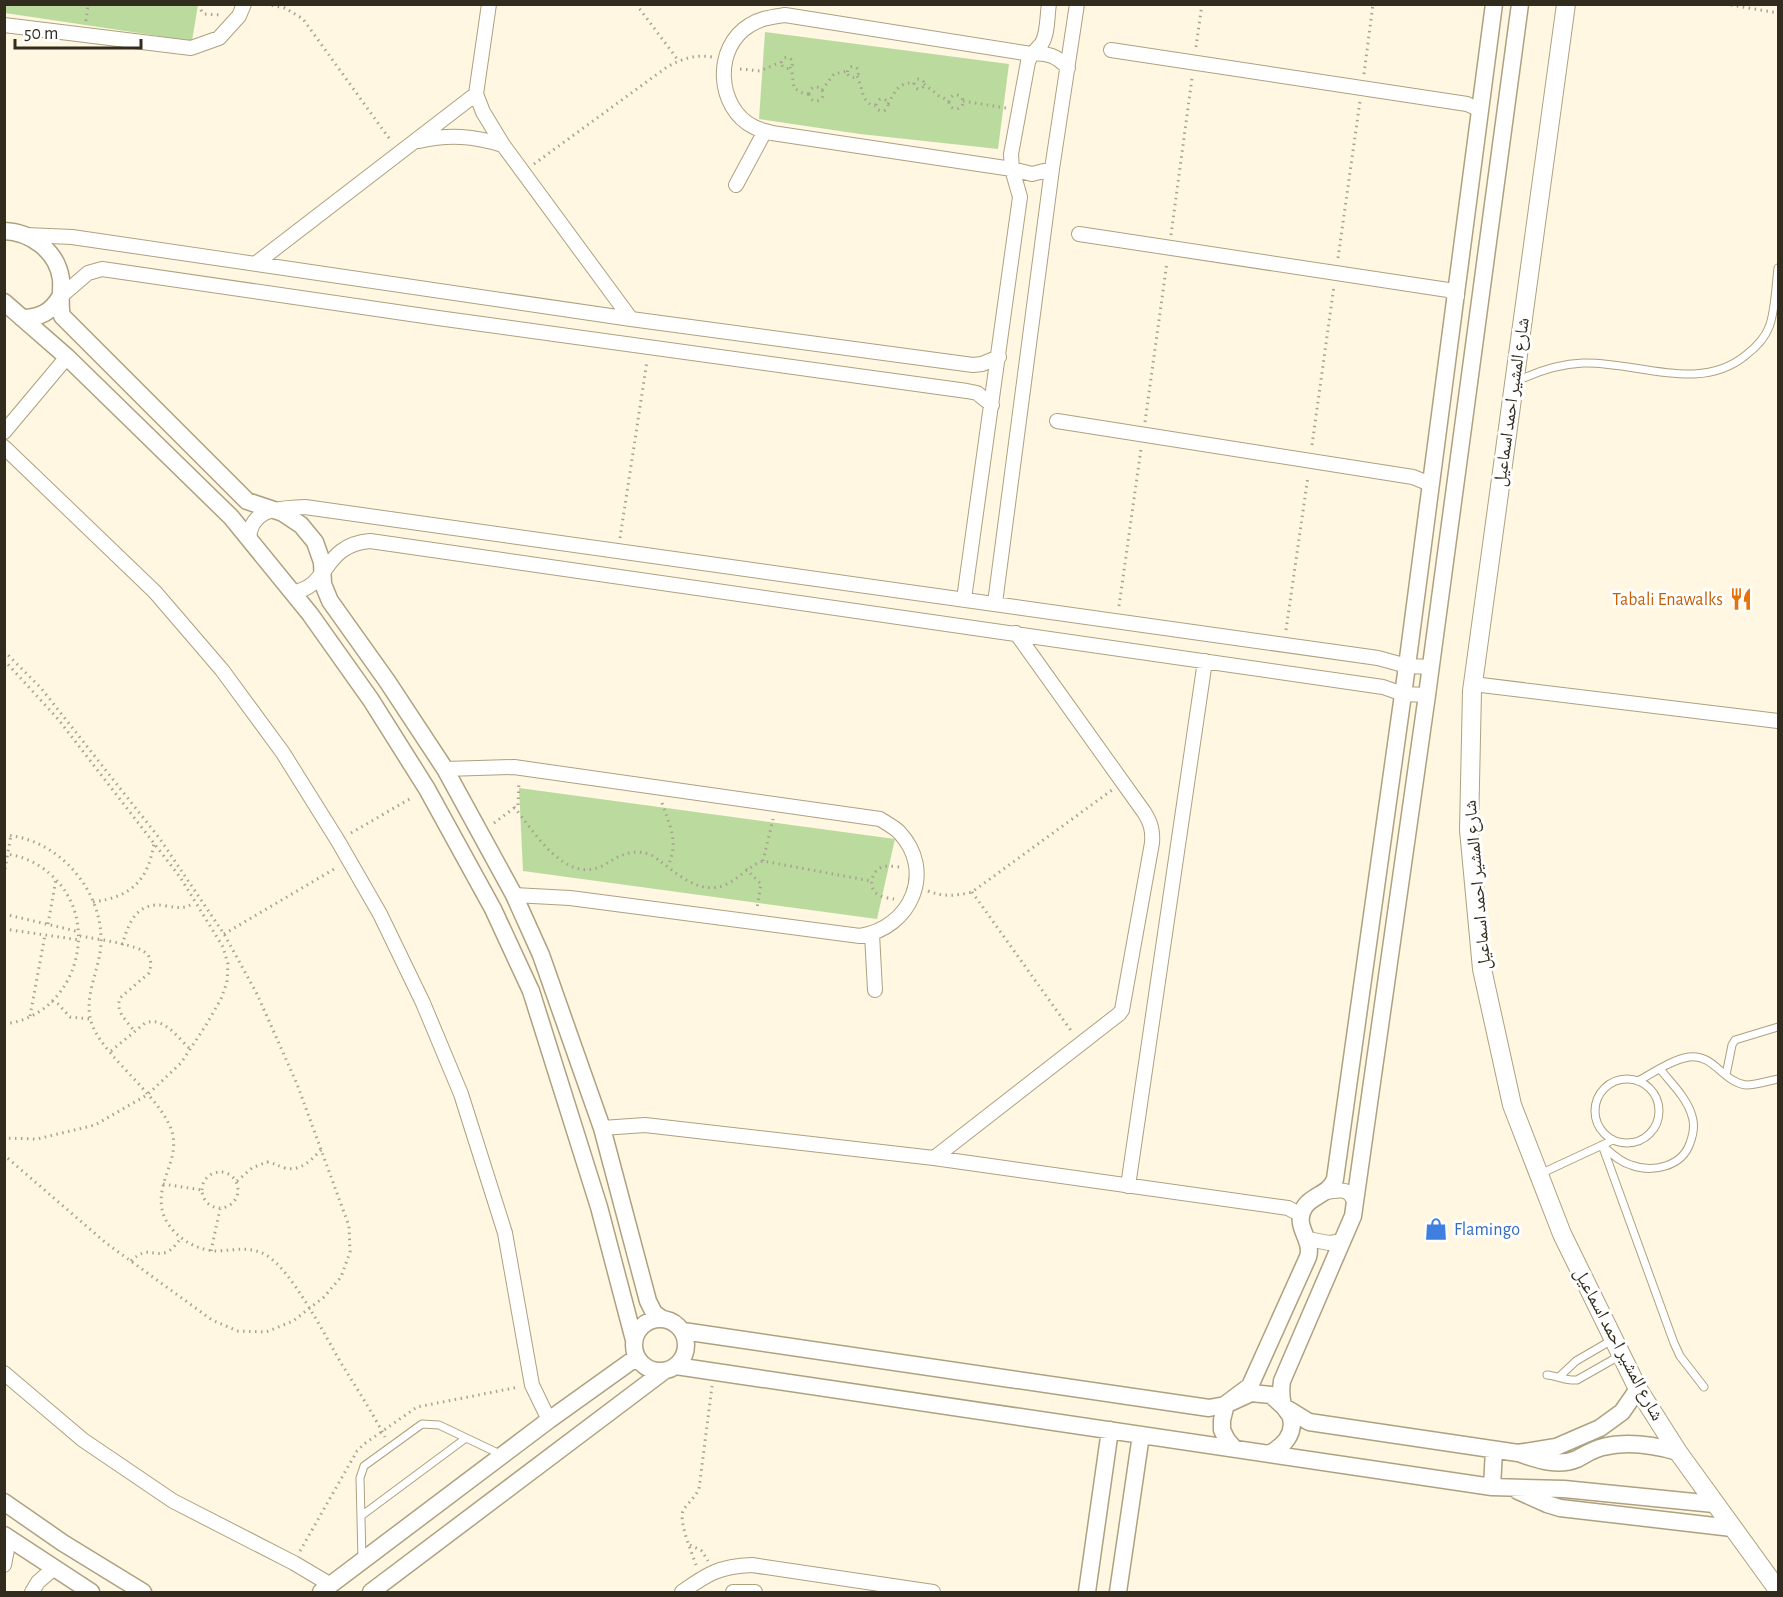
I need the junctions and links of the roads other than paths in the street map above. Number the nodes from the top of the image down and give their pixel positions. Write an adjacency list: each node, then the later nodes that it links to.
1 (489, 4): 12 (street)
2 (1049, 4): 10 (street)
3 (1077, 4): 11 (street)
4 (1494, 4): 13 (street)
5 (1520, 4): 51 (street)
6 (1566, 4): 34 (main road, شارع المشير احمد اسماعيل)
7 (241, 10): 8 (street)
8 (4, 25)
9 (1110, 50): 13 (street)
10 (1031, 54): 11 (street); 14 (street); 17 (street)
11 (1068, 68): 18 (street)
12 (476, 94): 15 (street); 16 (street)
13 (1480, 111): 26 (street)
14 (765, 130): 17 (street); 19 (street)
15 (414, 142): 16 (street); 23 (street)
16 (503, 145): 31 (street)
17 (1012, 169): 18 (street); 33 (street)
18 (1052, 169): 45 (street)
19 (736, 185)
20 (4, 231): 22 (street)
21 (1079, 234): 26 (street)
22 (26, 235): 23 (street); 27 (street)
23 (255, 264): 25 (street)
24 (1779, 268): 34 (lane)
25 (444, 291): 30 (street); 31 (street)
26 (1456, 296): 39 (street)
27 (60, 297): 29 (street); 30 (street); 40 (street)
28 (4, 302): 29 (street)
29 (22, 318): 32 (street)
30 (438, 318): 35 (street)
31 (631, 319): 33 (street)
32 (67, 357): 37 (street); 41 (street)
33 (999, 357): 35 (street)
34 (1514, 383): 52 (main road, شارع المشير احمد اسماعيل)
35 (992, 405): 44 (street)
36 (1057, 421): 39 (street)
37 (4, 432)
38 (4, 447): 88 (street)
39 (1430, 484): 50 (street)
40 (272, 510): 41 (street); 42 (street); 44 (street)
41 (249, 539): 43 (street)
42 (322, 571): 43 (street); 47 (street); 56 (street)
43 (293, 592): 79 (street)
44 (964, 599): 45 (street)
45 (995, 603): 46 (street)
46 (1061, 613): 48 (street); 50 (street)
47 (1016, 633): 48 (street); 68 (street)
48 (1056, 639): 49 (street)
49 (1205, 661): 53 (street); 70 (street)
50 (1407, 666): 51 (street); 53 (street)
51 (1431, 667): 54 (street)
52 (1473, 684): 55 (street); 69 (main road, شارع المشير احمد اسماعيل)
53 (1403, 694): 54 (street); 71 (street)
54 (1427, 695): 72 (street)
55 (1779, 721)
56 (445, 769): 57 (street); 58 (street)
57 (514, 895): 58 (street); 65 (street)
58 (872, 934): 59 (street)
59 (875, 990)
60 (1779, 1027): 62 (lane)
61 (1660, 1070): 62 (lane); 64 (lane); 67 (lane)
62 (1726, 1075): 63 (lane)
63 (1779, 1079)
64 (1638, 1081): 66 (lane); 66 (lane)
65 (602, 1128): 68 (street); 76 (street)
66 (1613, 1140): 67 (lane)
67 (1602, 1145): 69 (lane); 84 (lane)
68 (934, 1158): 70 (street)
69 (1540, 1174): 78 (main road, شارع المشير احمد اسماعيل)
70 (1128, 1186): 73 (street)
71 (1326, 1192): 72 (street); 73 (street)
72 (1355, 1203): 75 (street)
73 (1301, 1215): 74 (street)
74 (1308, 1239): 75 (street); 86 (street)
75 (1343, 1241): 87 (street)
76 (661, 1318): 77 (street); 79 (street)
77 (683, 1331): 80 (street); 86 (street)
78 (1618, 1347): 83 (lane); 83 (lane); 85 (main road, شارع المشير احمد اسماعيل)
79 (635, 1349): 80 (street); 88 (street)
80 (670, 1368): 89 (street); 117 (street)
81 (4, 1373): 112 (street)
82 (1547, 1375): 83 (lane)
83 (1560, 1376)
84 (1704, 1387)
85 (1638, 1389): 92 (street); 95 (main road, شارع المشير احمد اسماعيل)
86 (1226, 1404): 87 (street); 93 (street)
87 (1283, 1406): 94 (street); 96 (street)
88 (549, 1420): 98 (street)
89 (1110, 1430): 90 (street); 122 (street)
90 (1141, 1436): 93 (street); 123 (street)
91 (466, 1438): 98 (lane); 106 (lane); 106 (lane)
92 (1570, 1442): 97 (street); 99 (street)
93 (1234, 1448): 96 (street)
94 (1494, 1450): 97 (street); 100 (street)
95 (1678, 1452): 99 (street); 104 (main road, شارع المشير احمد اسماعيل)
96 (1271, 1453): 100 (street)
97 (1518, 1453): 99 (street)
98 (502, 1455): 109 (street)
99 (1569, 1461): 102 (street)
100 (1492, 1487): 101 (street)
101 (1511, 1489): 102 (street); 105 (street)
102 (1564, 1489): 104 (street); 105 (street)
103 (4, 1502): 116 (street)
104 (1714, 1504): 107 (main road, شارع المشير احمد اسماعيل)
105 (1560, 1508): 107 (street)
106 (361, 1516): 109 (lane)
107 (1732, 1528): 113 (main road, شارع المشير احمد اسماعيل)
108 (7, 1537): 110 (street); 111 (street)
109 (362, 1560): 112 (street)
110 (4, 1565)
111 (52, 1569): 114 (street); 115 (street)
112 (326, 1589)
113 (1779, 1590)
114 (32, 1593)
115 (91, 1593)
116 (143, 1593)
117 (371, 1593)
118 (682, 1593): 121 (street)
119 (734, 1593): 120 (street)
120 (755, 1593)
121 (933, 1593)
122 (1087, 1593)
123 (1118, 1593)

